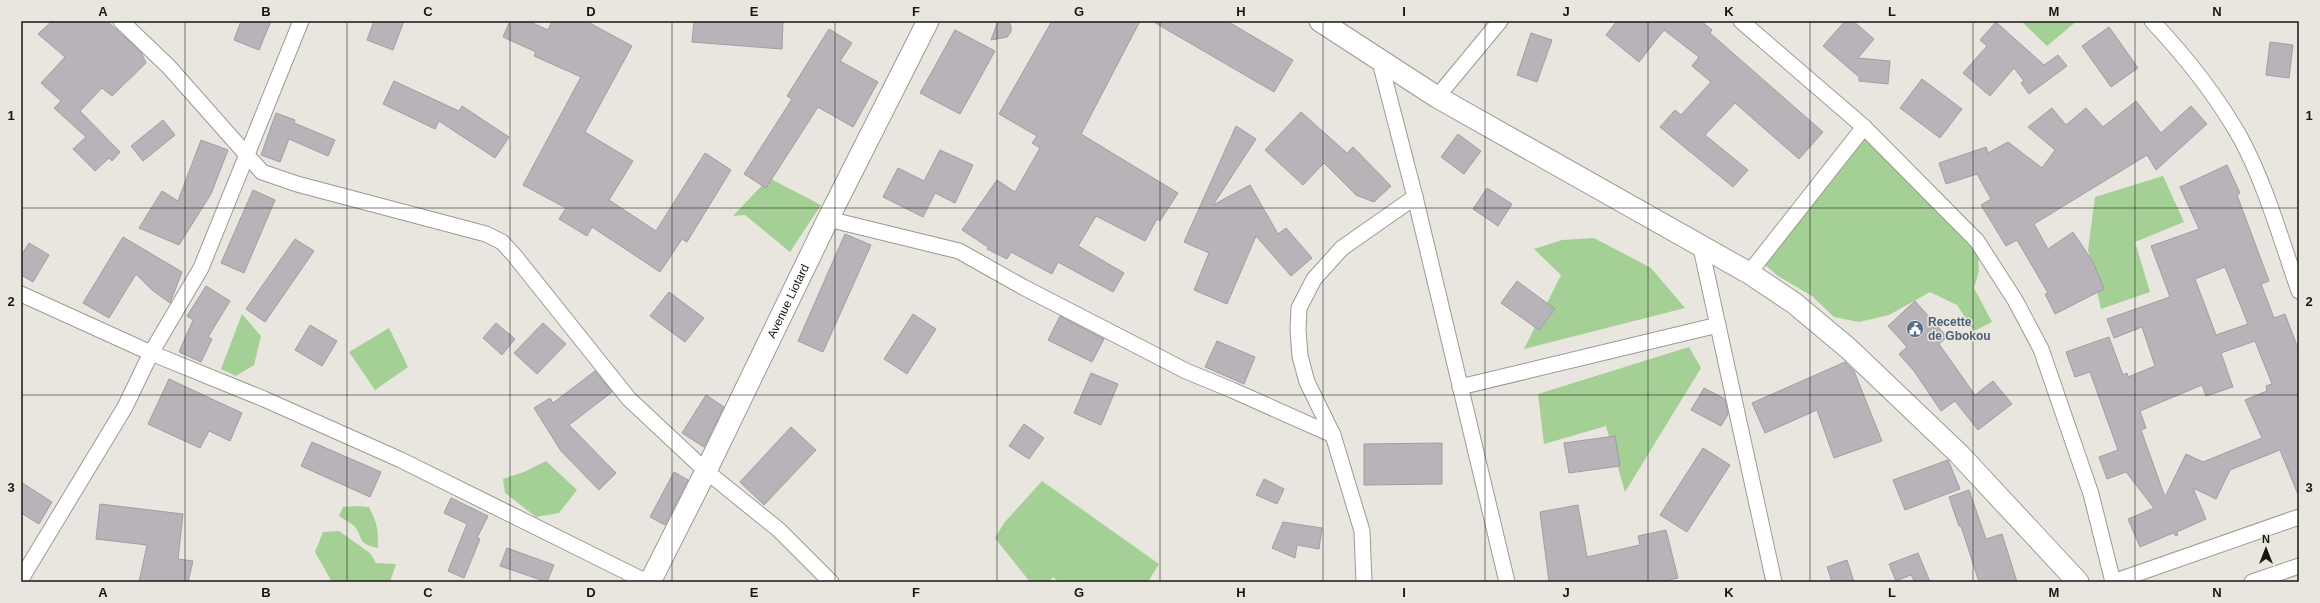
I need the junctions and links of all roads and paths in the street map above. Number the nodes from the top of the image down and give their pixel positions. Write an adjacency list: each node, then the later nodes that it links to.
1 (121, 21): 11 (street)
2 (301, 21): 11 (street)
3 (928, 21): 13 (street, Avenue Liotard)
4 (1320, 21): 8 (street)
5 (1500, 21): 9 (street)
6 (1741, 21): 10 (street)
7 (2152, 21): 16 (street)
8 (1379, 58): 9 (street); 12 (street)
9 (1437, 97): 14 (street)
10 (1864, 127): 15 (street); 32 (street)
11 (246, 154): 19 (street); 22 (street)
12 (1415, 198): 20 (street); 21 (street)
13 (828, 219): 21 (street); 22 (street, Avenue Liotard)
14 (1701, 248): 15 (street); 18 (street)
15 (1749, 273): 31 (street)
16 (2299, 291)
17 (21, 294): 19 (street)
18 (1718, 325): 20 (street); 30 (street)
19 (151, 353): 25 (street); 26 (street)
20 (1460, 387): 29 (street)
21 (1333, 435): 28 (street)
22 (706, 471): 26 (street, Avenue Liotard); 27 (street)
23 (2299, 517): 32 (street)
24 (2299, 566): 33 (street)
25 (21, 579)
26 (649, 582)
27 (831, 582)
28 (1364, 582)
29 (1507, 582)
30 (1774, 582)
31 (2078, 582)
32 (2113, 582)
33 (2252, 582)

